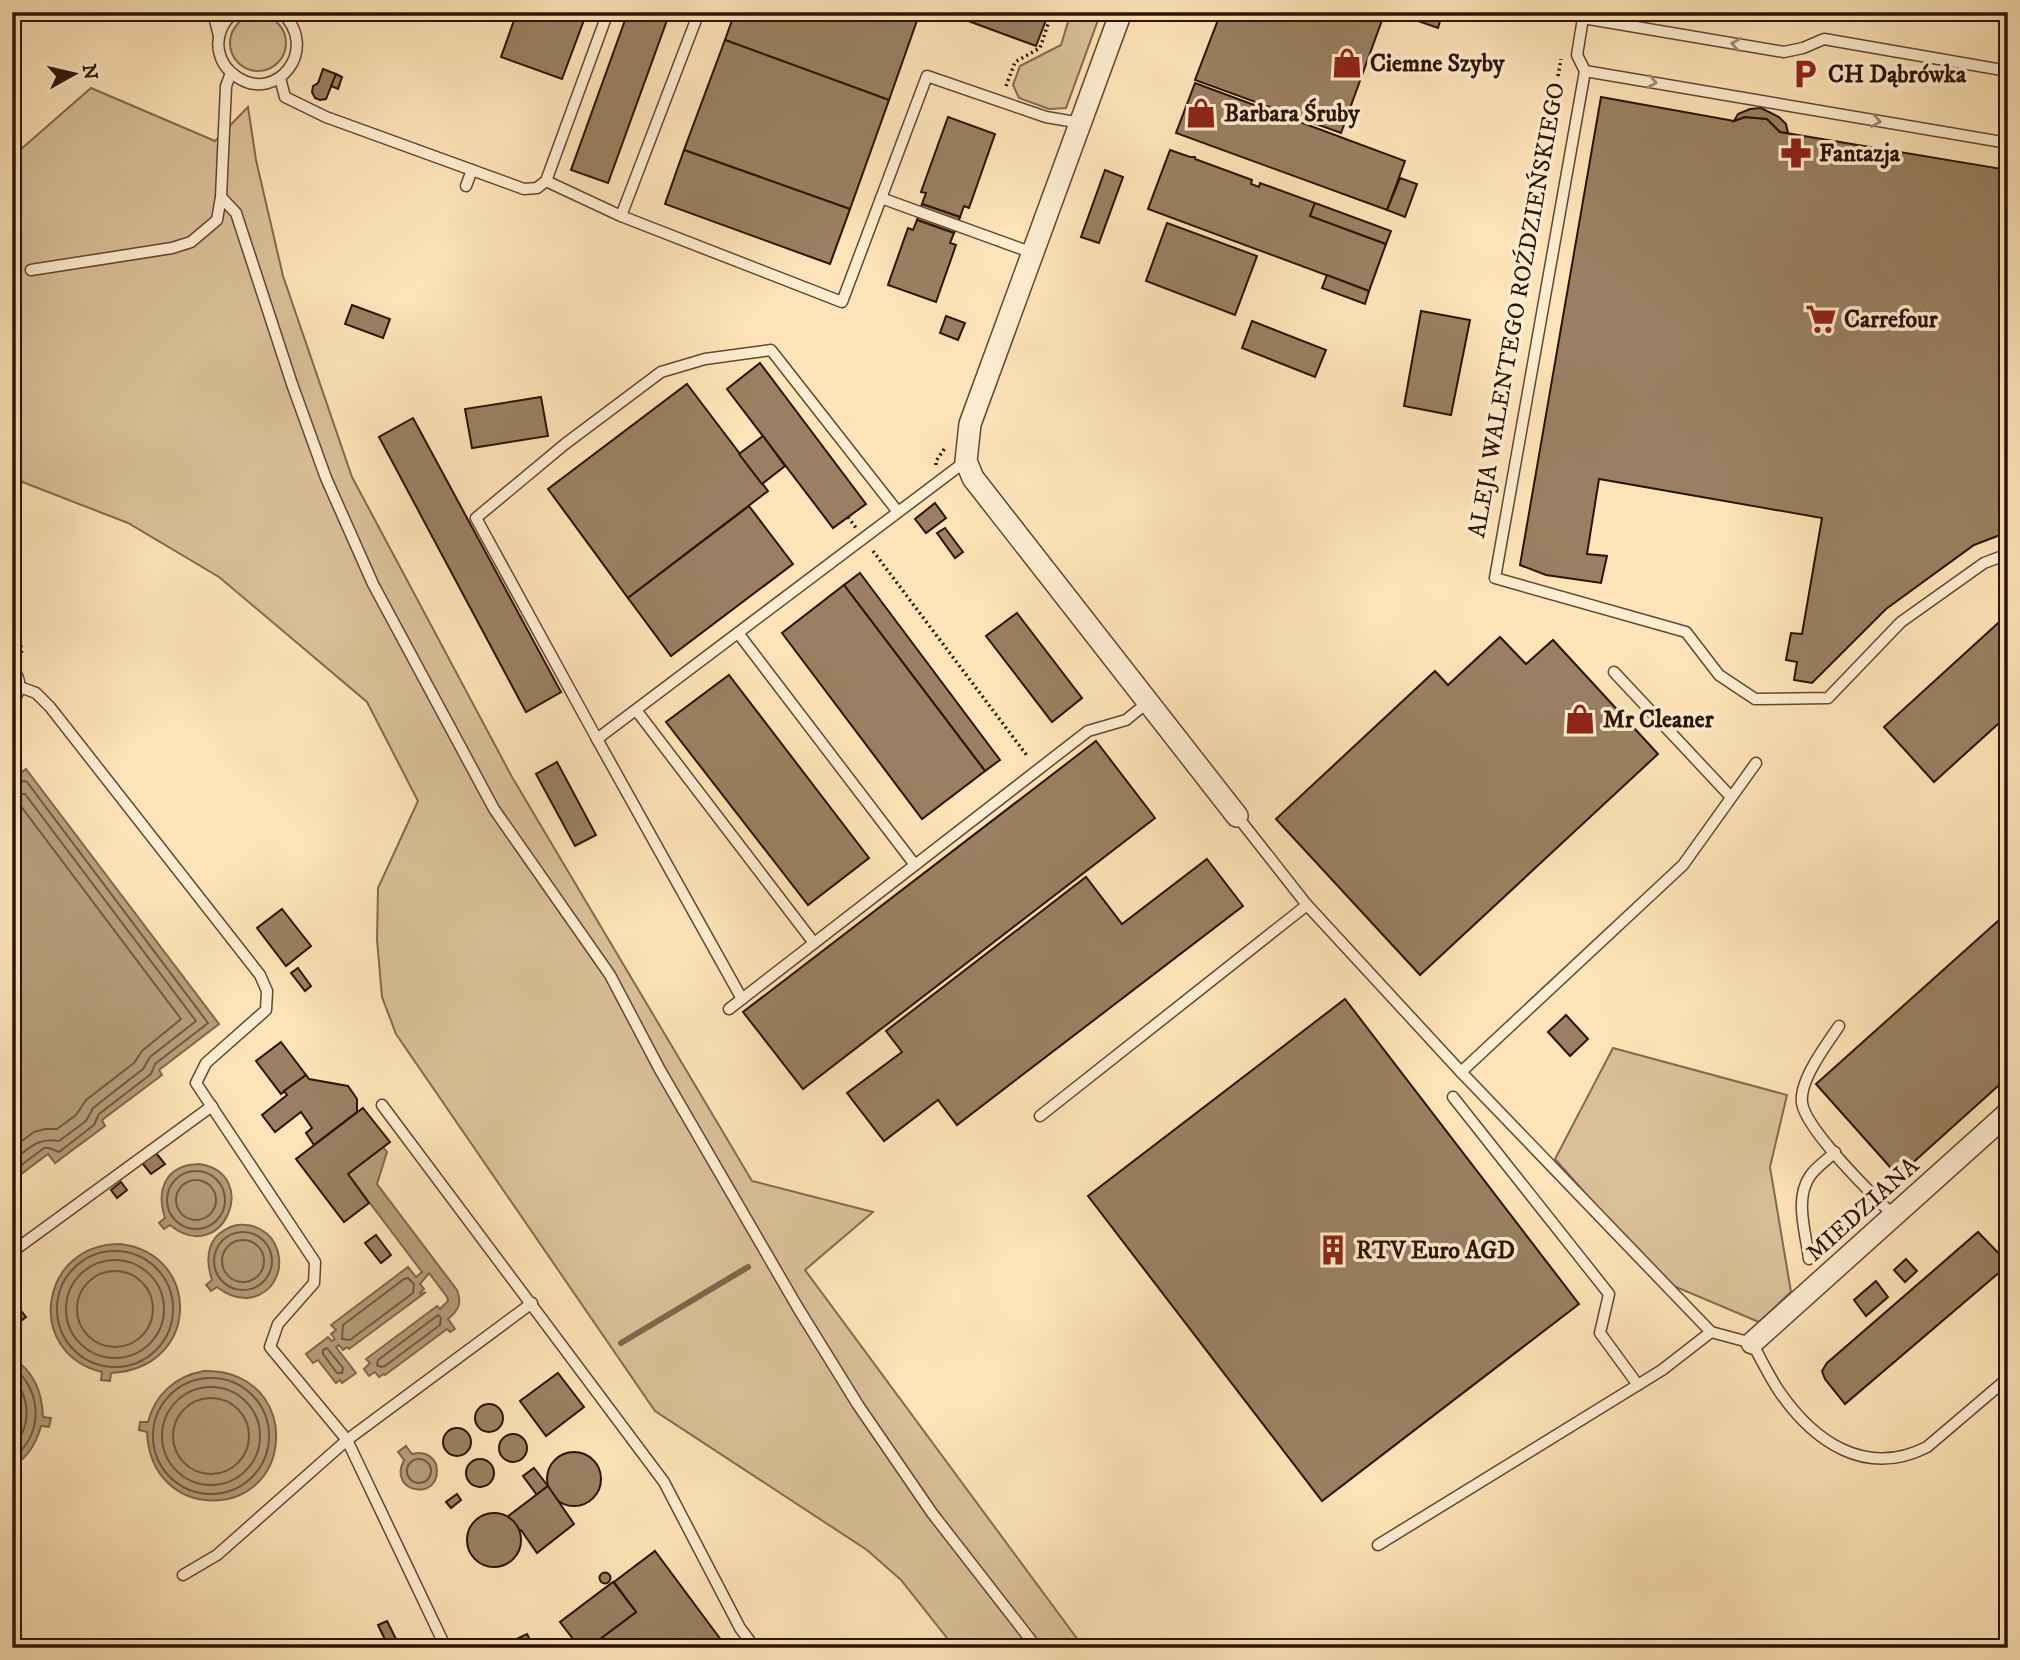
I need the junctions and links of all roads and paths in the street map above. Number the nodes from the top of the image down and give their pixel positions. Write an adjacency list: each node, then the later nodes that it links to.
1 (213, 12): 9 (lane)
2 (234, 12): 9 (lane)
3 (281, 12): 13 (lane)
4 (608, 12): 18 (lane)
5 (699, 12): 22 (lane)
6 (1052, 12): 14 (path)
7 (1121, 12): 15 (street)
8 (1583, 15): 10 (lane, ALEJA WALENTEGO ROŹDZIEŃSKIEGO); 11 (lane, one-way to 8)
9 (219, 36): 12 (lane)
10 (1585, 71): 16 (lane, one-way to 16); 29 (lane, ALEJA WALENTEGO ROŹDZIEŃSKIEGO)
11 (2008, 71)
12 (231, 73): 13 (lane); 20 (lane)
13 (280, 78): 17 (lane)
14 (1001, 102): 15 (lane); 21 (lane)
15 (1081, 123): 23 (street)
16 (2008, 143)
17 (472, 170): 18 (lane); 19 (lane)
18 (546, 181): 22 (lane)
19 (466, 186)
20 (221, 197): 24 (lane); 70 (lane)
21 (881, 198): 22 (lane); 23 (lane)
22 (621, 216)
23 (1033, 253): 25 (street)
24 (31, 270)
25 (966, 461): 26 (lane); 36 (street)
26 (898, 512): 28 (lane); 39 (lane)
27 (848, 517): 28 (path)
28 (864, 538): 31 (lane); 41 (path)
29 (2008, 554)
30 (12, 580): 32 (path)
31 (738, 633): 38 (lane); 44 (lane)
32 (23, 661)
33 (12, 668): 35 (lane)
34 (1614, 672): 42 (lane)
35 (20, 687): 37 (lane); 53 (lane)
36 (1148, 702): 41 (lane); 43 (street)
37 (12, 703)
38 (636, 710): 39 (lane); 46 (lane)
39 (597, 739): 47 (lane)
40 (1756, 763): 42 (lane)
41 (1038, 770): 44 (lane)
42 (1731, 797): 50 (lane)
43 (1237, 816): 45 (lane)
44 (915, 865): 46 (lane)
45 (1307, 905): 50 (lane); 55 (lane)
46 (814, 943): 47 (lane)
47 (742, 999): 48 (lane)
48 (729, 1009)
49 (1839, 1026): 56 (lane)
50 (1461, 1072): 61 (lane)
51 (1453, 1097): 64 (lane)
52 (382, 1105): 60 (lane)
53 (212, 1106): 58 (lane); 65 (lane)
54 (2008, 1113): 57 (street, MIEDZIANA)
55 (1040, 1116)
56 (1835, 1152): 57 (lane); 59 (lane)
57 (1894, 1216): 62 (street, MIEDZIANA)
58 (12, 1252)
59 (1809, 1259)
60 (532, 1303): 65 (lane); 69 (lane)
61 (1712, 1332): 62 (lane); 64 (lane)
62 (1752, 1343): 63 (lane)
63 (2008, 1378)
64 (1638, 1385): 66 (lane)
65 (347, 1440): 67 (lane); 68 (lane)
66 (1378, 1545)
67 (183, 1575)
68 (446, 1648)
69 (755, 1648)
70 (1037, 1648)

